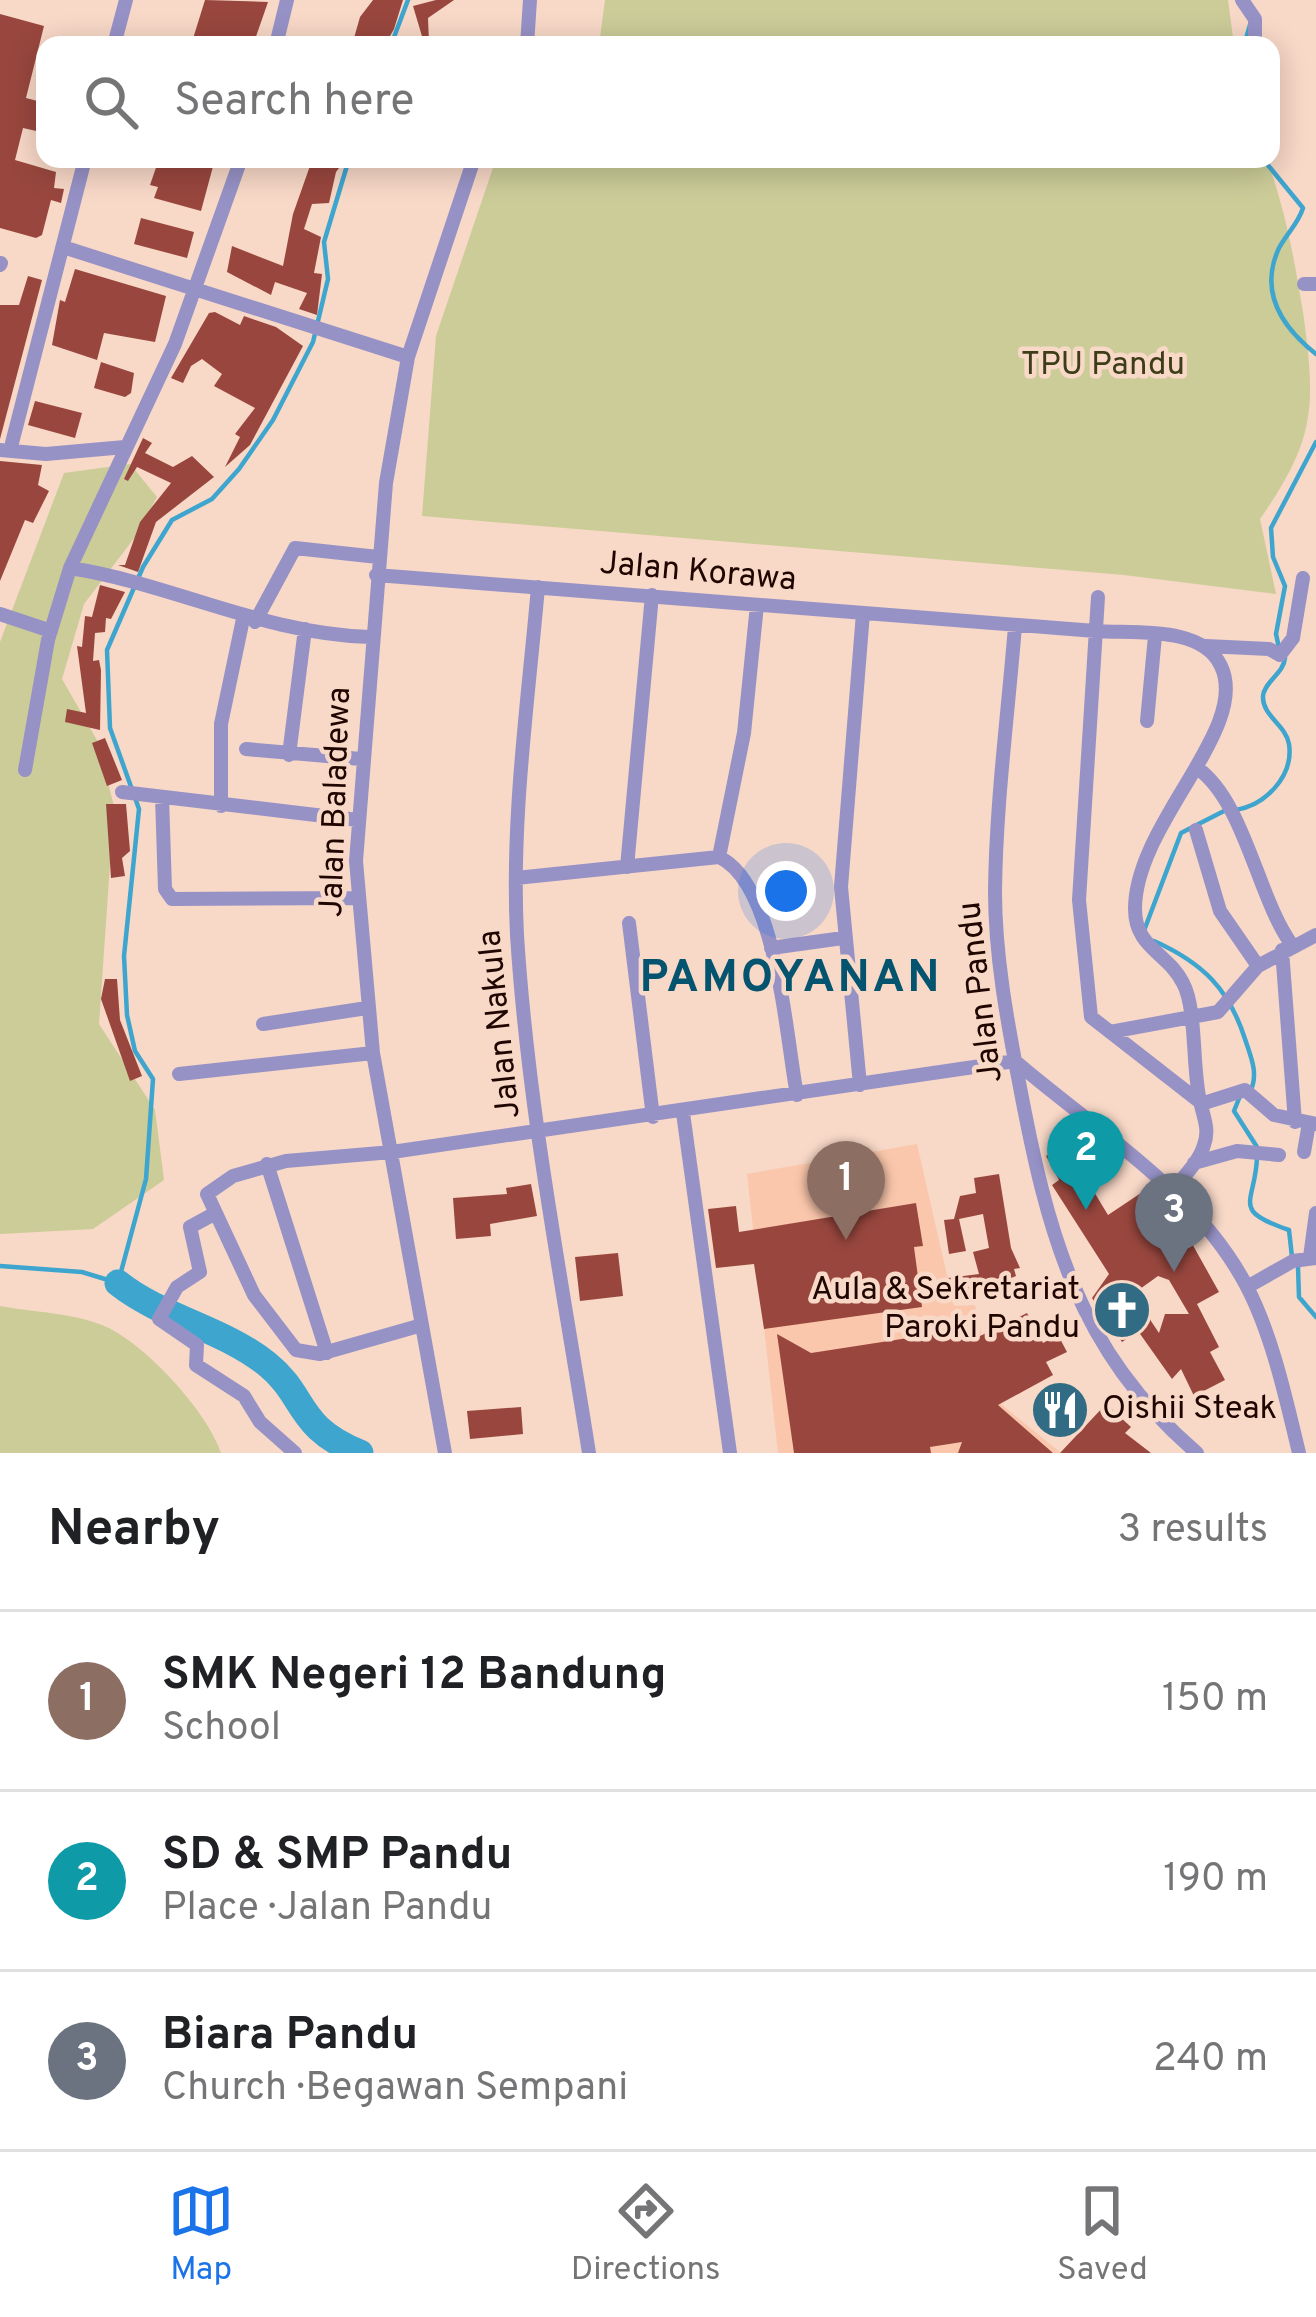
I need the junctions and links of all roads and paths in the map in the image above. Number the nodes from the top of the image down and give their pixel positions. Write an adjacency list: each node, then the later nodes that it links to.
1 (126, 0): 5 (street)
2 (287, 0): 6 (street)
3 (530, 0): 7 (street)
4 (1242, 0): 8 (street)
5 (116, 36)
6 (278, 36)
7 (528, 36)
8 (1255, 36)
9 (83, 168): 12 (street)
10 (238, 168): 13 (street)
11 (467, 168): 14 (street, Jalan Baladewa)
12 (63, 247): 13 (street); 15 (street)
13 (198, 288): 14 (street); 16 (street)
14 (408, 357): 17 (street, Jalan Baladewa)
15 (6, 447): 16 (street)
16 (125, 448): 18 (street)
17 (377, 557): 19 (street, Jalan Baladewa); 27 (street)
18 (70, 568): 27 (street); 30 (street)
19 (376, 575): 21 (street, Jalan Korawa); 33 (street, Jalan Baladewa)
20 (1303, 578): 34 (street)
21 (538, 587): 22 (street, Jalan Korawa); 48 (street, Jalan Nakula)
22 (652, 595): 24 (street, Jalan Korawa); 47 (street)
23 (1098, 597): 31 (street)
24 (757, 605): 25 (street, Jalan Korawa); 46 (street)
25 (863, 613): 28 (street, Jalan Korawa); 52 (street)
26 (0, 614): 30 (street)
27 (249, 620): 29 (street); 43 (street)
28 (1015, 626): 31 (street); 61 (street, Jalan Pandu)
29 (305, 629): 33 (street); 37 (street)
30 (51, 631): 40 (street)
31 (1095, 631): 32 (street); 59 (street)
32 (1155, 636): 34 (street); 35 (street)
33 (370, 637): 38 (street, Jalan Baladewa)
34 (1206, 646): 39 (street)
35 (1147, 721)
36 (246, 749): 37 (street)
37 (289, 755): 38 (street)
38 (361, 759): 44 (street, Jalan Baladewa)
39 (1196, 767): 53 (street); 57 (street)
40 (25, 770)
41 (130, 793): 42 (street)
42 (162, 797): 43 (street); 49 (street)
43 (220, 806): 44 (street)
44 (358, 820): 49 (street, Jalan Baladewa)
45 (1196, 830): 55 (street)
46 (719, 857): 47 (street); 54 (street)
47 (626, 867): 48 (street)
48 (516, 878): 69 (street, Jalan Nakula)
49 (357, 898): 56 (street, Jalan Baladewa)
50 (629, 923): 67 (street)
51 (1316, 935): 53 (street)
52 (843, 938): 54 (street); 63 (street)
53 (1287, 947): 55 (street); 68 (street)
54 (771, 948): 64 (street)
55 (1258, 966): 57 (street)
56 (367, 1008): 58 (street); 60 (street, Jalan Baladewa)
57 (1188, 1021): 59 (street); 65 (street)
58 (263, 1024)
59 (1110, 1032): 65 (street)
60 (373, 1053): 62 (street); 70 (street, Jalan Baladewa)
61 (1015, 1061): 63 (street); 75 (street); 86 (street, Jalan Pandu)
62 (179, 1074)
63 (860, 1085): 64 (street)
64 (797, 1095): 66 (street)
65 (1200, 1103): 68 (street); 73 (street)
66 (683, 1113): 67 (street); 85 (street)
67 (653, 1117): 69 (street)
68 (1307, 1123): 71 (street)
69 (538, 1132): 70 (street); 84 (street, Jalan Nakula)
70 (392, 1152): 74 (street); 80 (street, Jalan Baladewa)
71 (1304, 1152)
72 (1264, 1153): 73 (street)
73 (1194, 1163): 75 (street)
74 (267, 1164): 77 (street); 81 (street)
75 (1172, 1190): 79 (street)
76 (1316, 1214): 78 (street)
77 (212, 1215): 81 (street); 82 (street)
78 (1306, 1259): 79 (street)
79 (1247, 1287): 87 (street)
80 (422, 1325): 81 (street); 83 (street, Jalan Baladewa)
81 (327, 1353)
82 (295, 1453)
83 (445, 1453)
84 (589, 1453)
85 (730, 1453)
86 (1197, 1453)
87 (1299, 1453)

